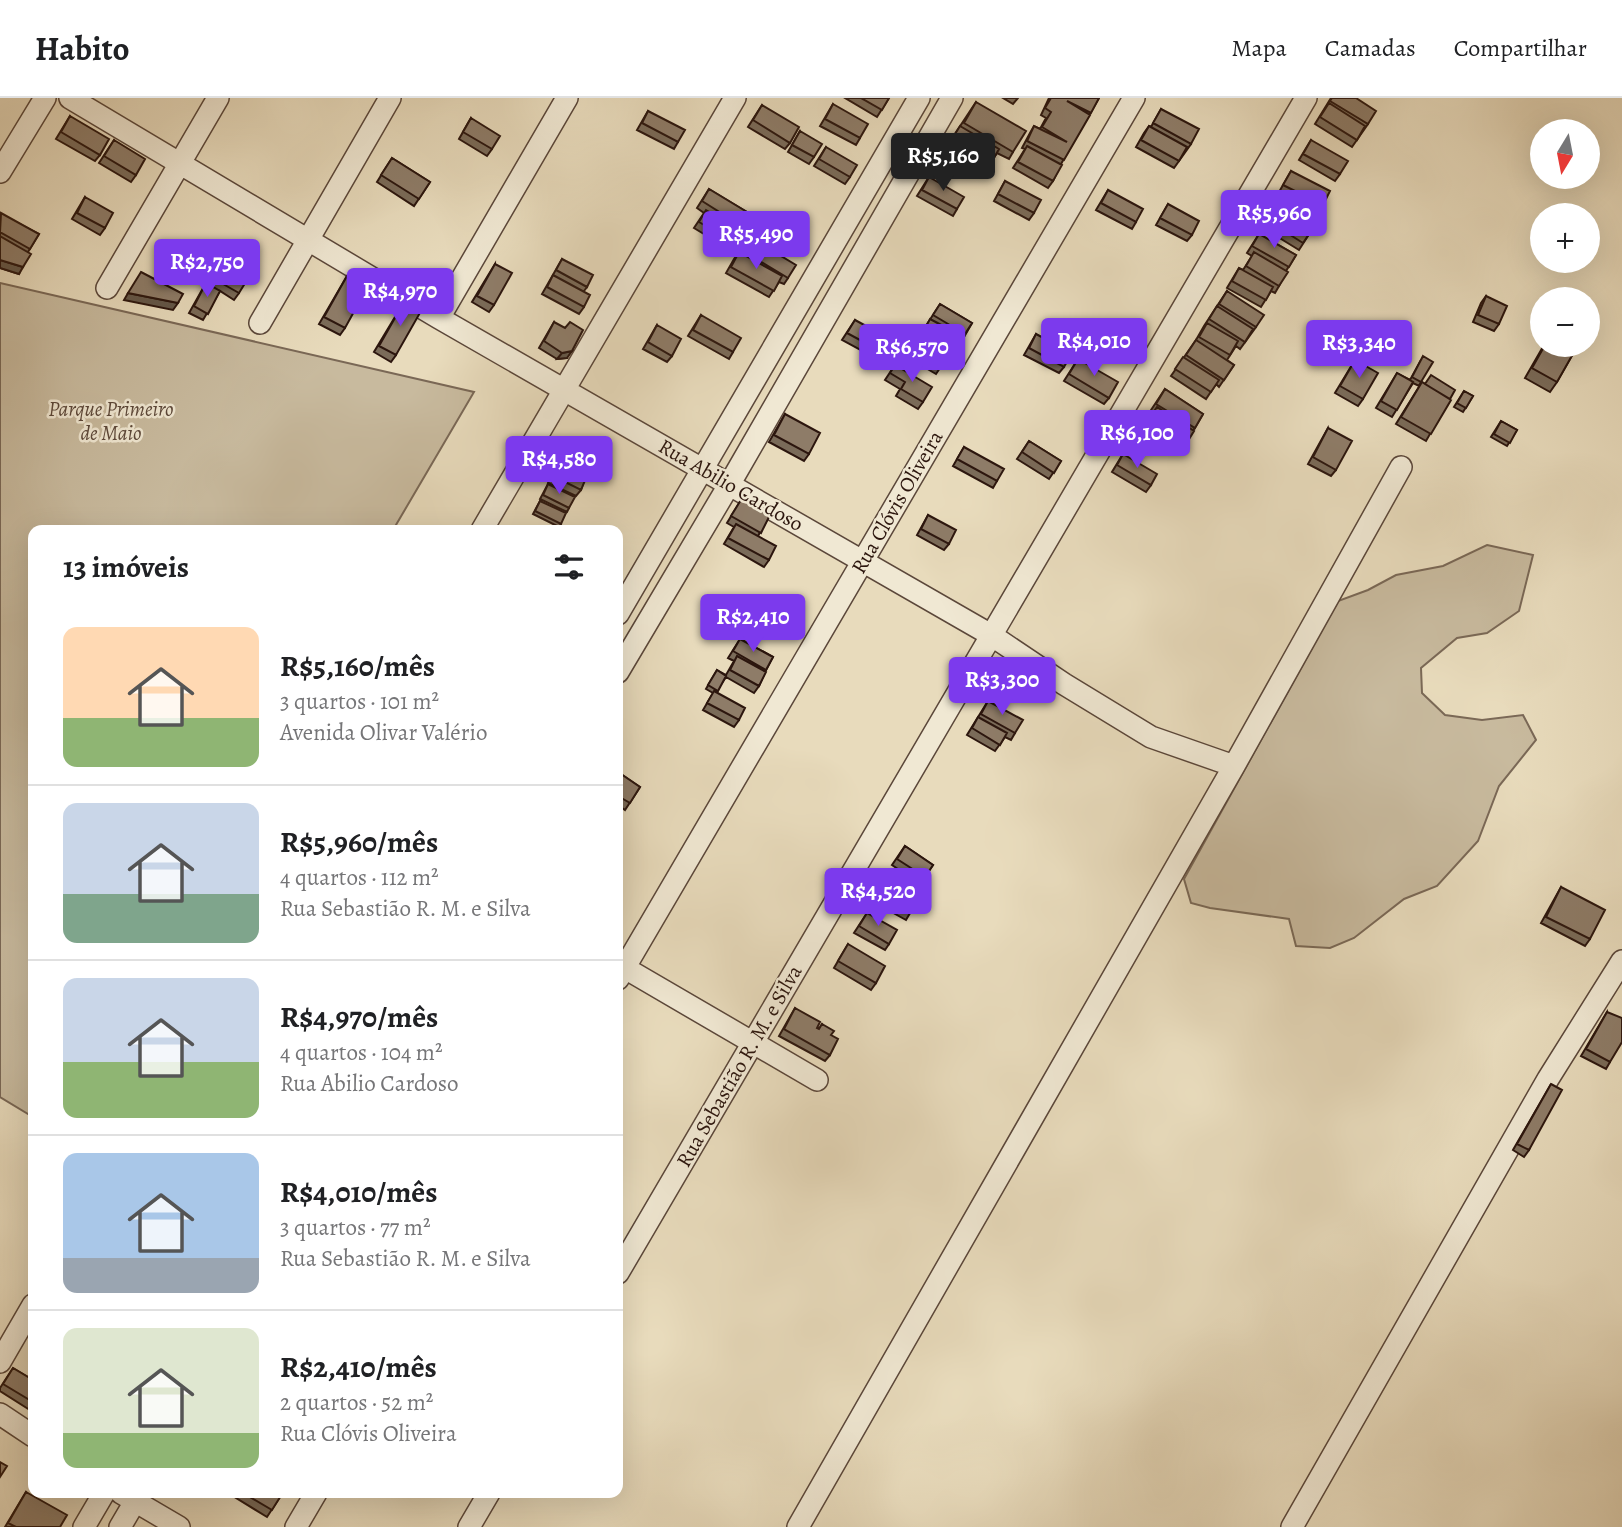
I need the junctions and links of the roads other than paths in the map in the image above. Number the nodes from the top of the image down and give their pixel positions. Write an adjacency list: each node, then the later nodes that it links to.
1 (45, 98): 12 (street)
2 (70, 98): 11 (street, Rua Abilio Cardoso)
3 (218, 98): 11 (street)
4 (390, 98): 13 (street)
5 (567, 98): 15 (street)
6 (735, 98): 17 (street)
7 (919, 98): 19 (street)
8 (952, 98): 20 (street)
9 (1134, 98): 22 (street, Rua Clóvis Oliveira)
10 (1306, 98): 24 (street, Rua Sebastião R. M. e Silva)
11 (179, 163): 13 (street, Rua Abilio Cardoso); 14 (street)
12 (0, 172)
13 (308, 240): 15 (street, Rua Abilio Cardoso); 16 (street)
14 (107, 288)
15 (439, 318): 17 (street, Rua Abilio Cardoso)
16 (260, 323)
17 (564, 390): 19 (street, Rua Abilio Cardoso); 21 (street)
18 (1401, 467): 26 (street)
19 (703, 468): 20 (street, Rua Abilio Cardoso); 23 (street)
20 (729, 485): 22 (street, Rua Abilio Cardoso); 25 (street)
21 (485, 525)
22 (863, 561): 24 (street, Rua Abilio Cardoso); 28 (street, Rua Clóvis Oliveira)
23 (623, 605)
24 (991, 635): 26 (street, Rua Abilio Cardoso); 30 (street, Rua Sebastião R. M. e Silva)
25 (623, 664)
26 (1234, 766): 47 (street)
27 (1622, 961): 48 (street)
28 (623, 965)
29 (623, 972): 30 (street)
30 (753, 1043): 31 (street); 32 (street, Rua Sebastião R. M. e Silva)
31 (817, 1080)
32 (623, 1264)
33 (28, 1314): 34 (street)
34 (0, 1362)
35 (0, 1414): 36 (street)
36 (28, 1433)
37 (101, 1498): 42 (street)
38 (131, 1498): 43 (street)
39 (136, 1498): 44 (street)
40 (313, 1498): 45 (street)
41 (486, 1498): 46 (street)
42 (85, 1527)
43 (120, 1527)
44 (179, 1527)
45 (296, 1527)
46 (469, 1527)
47 (798, 1527)
48 (1292, 1527)

